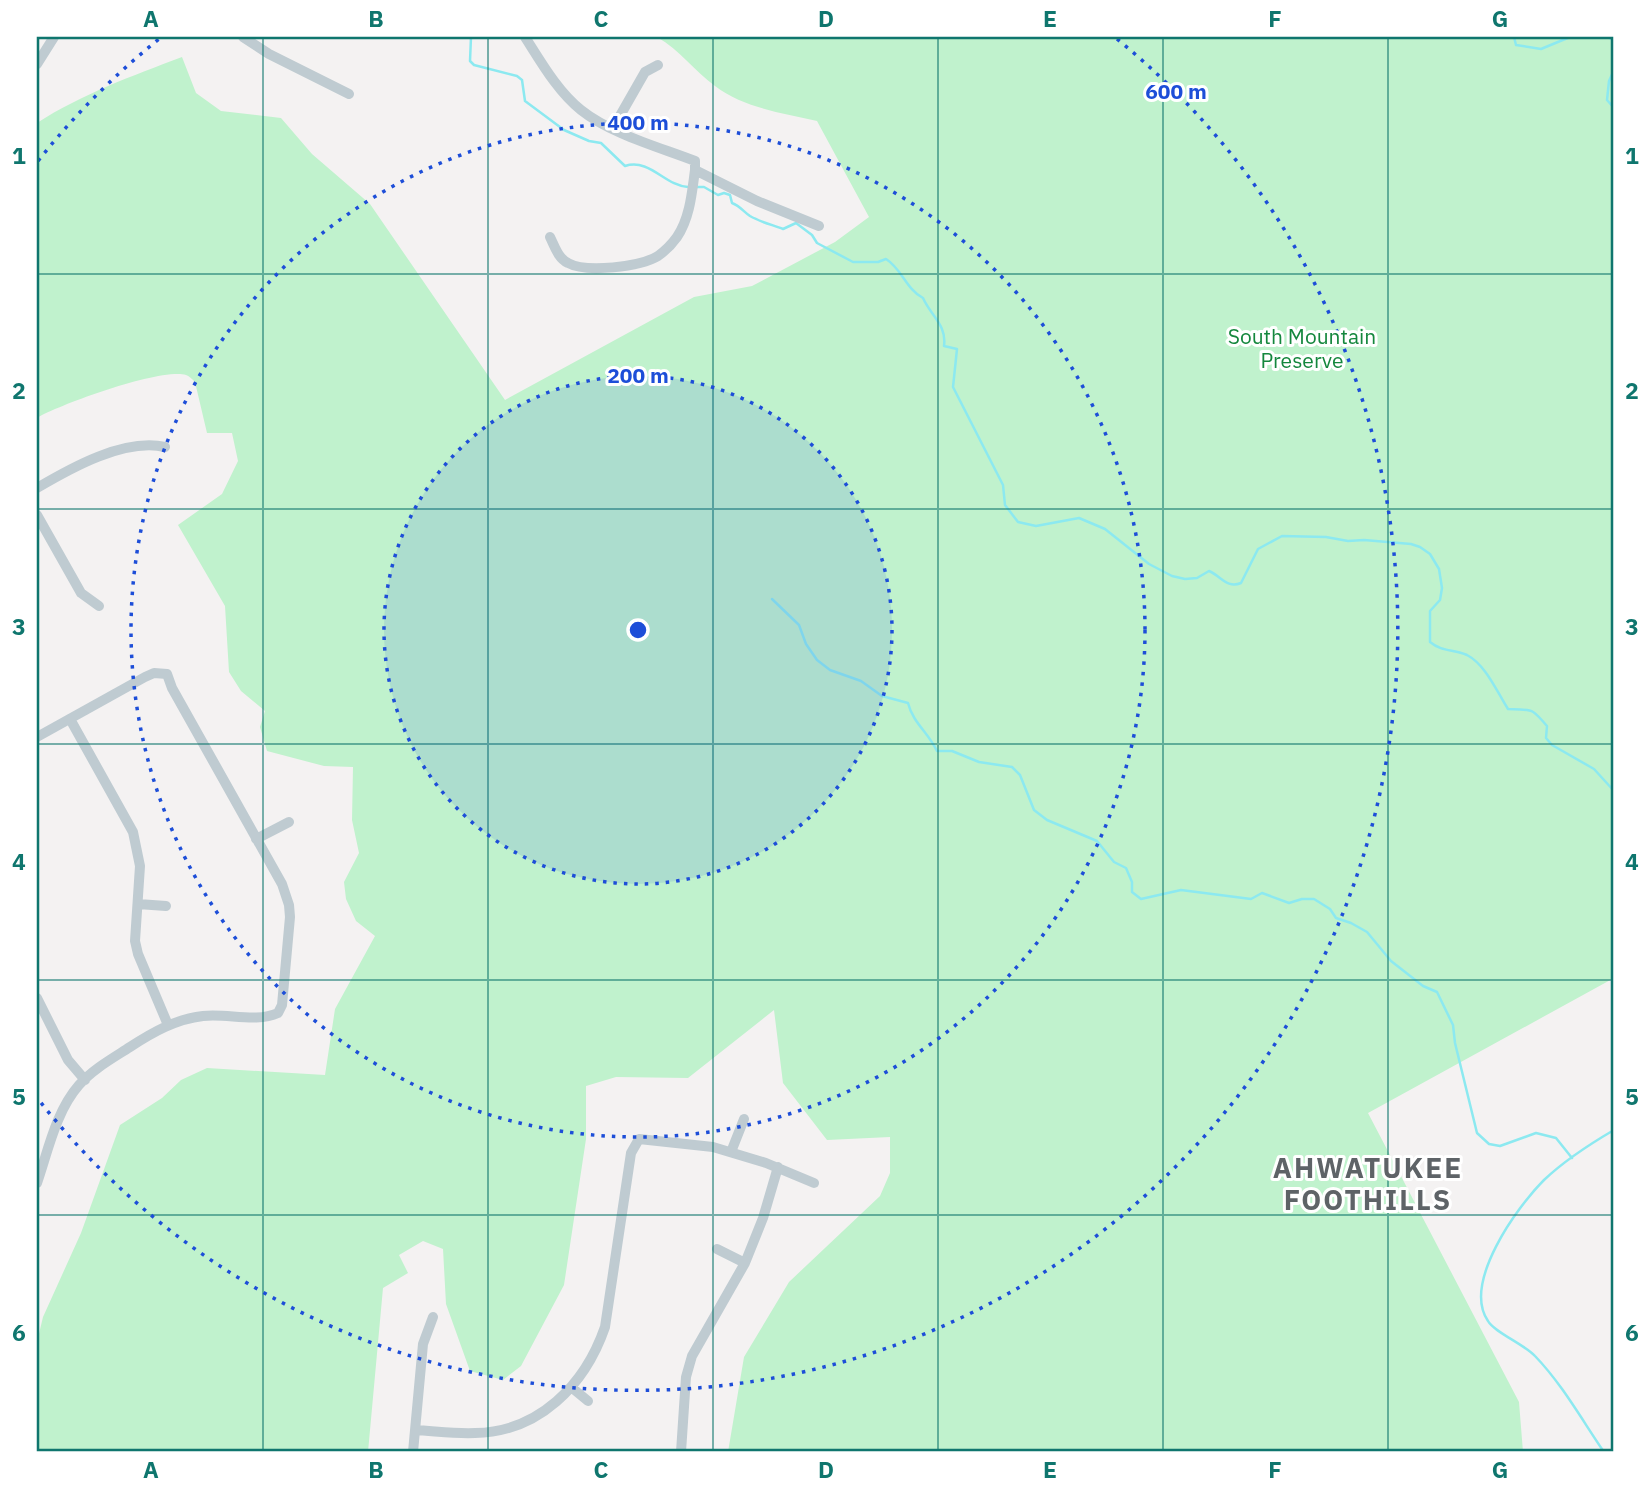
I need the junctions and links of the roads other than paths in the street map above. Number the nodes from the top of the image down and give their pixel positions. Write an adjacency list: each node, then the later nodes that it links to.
1 (54, 37): 4 (street)
2 (243, 37): 6 (street)
3 (526, 37): 7 (street)
4 (37, 64)
5 (658, 65): 7 (street)
6 (349, 94)
7 (614, 128): 8 (street)
8 (695, 170): 9 (street); 10 (street)
9 (818, 226)
10 (550, 237)
11 (165, 447): 12 (street)
12 (37, 488)
13 (37, 515): 14 (street)
14 (99, 606)
15 (70, 719): 16 (street); 18 (street); 19 (street)
16 (37, 737)
17 (289, 822): 18 (street)
18 (257, 839): 22 (street)
19 (138, 904): 20 (street); 22 (street)
20 (166, 906)
21 (37, 998): 23 (street)
22 (168, 1025): 23 (street)
23 (85, 1080): 27 (street)
24 (744, 1119): 25 (street)
25 (731, 1152): 26 (street); 32 (street)
26 (778, 1167): 28 (street); 30 (street)
27 (37, 1183)
28 (814, 1183)
29 (717, 1249): 30 (street)
30 (745, 1263): 36 (street)
31 (433, 1317): 34 (street)
32 (571, 1387): 33 (street); 34 (street)
33 (588, 1401)
34 (415, 1430): 35 (street)
35 (413, 1452)
36 (681, 1452)

